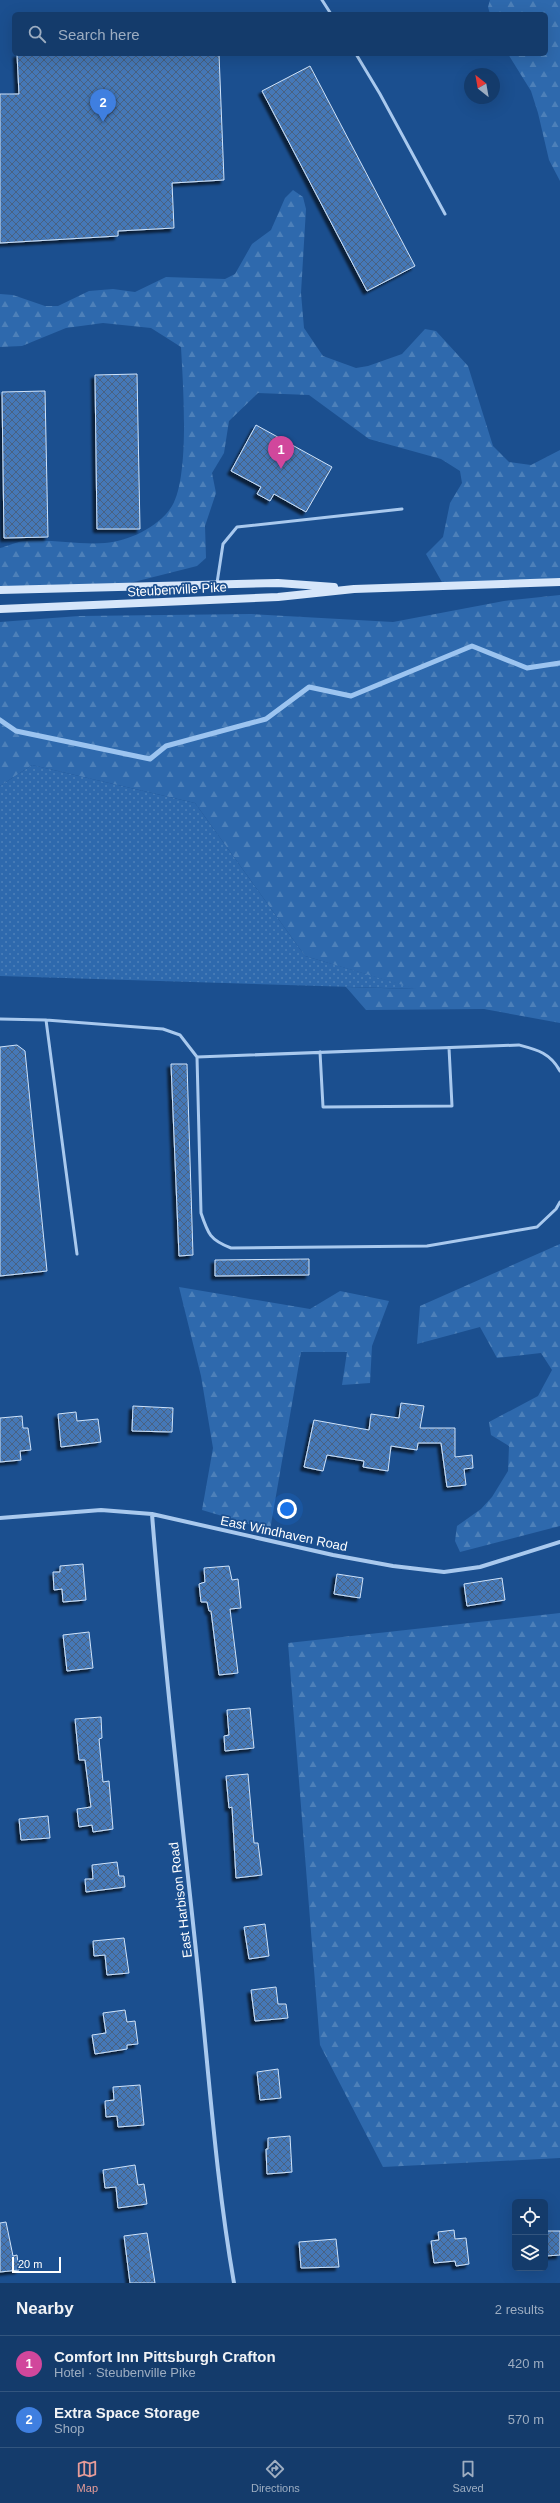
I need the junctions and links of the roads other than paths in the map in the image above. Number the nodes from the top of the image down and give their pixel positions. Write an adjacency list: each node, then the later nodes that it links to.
1 (322, 0): 2 (lane)
2 (330, 12)
3 (357, 56): 4 (lane)
4 (445, 214)
5 (402, 509): 7 (lane)
6 (560, 582): 8 (main road, Steubenville Pike)
7 (216, 585): 8 (main road, Steubenville Pike); 9 (main road, Steubenville Pike)
8 (354, 589): 10 (main road, Steubenville Pike)
9 (0, 590)
10 (0, 609)
11 (0, 1020): 12 (lane)
12 (46, 1020): 15 (lane); 18 (lane)
13 (449, 1048): 14 (lane); 14 (lane); 16 (lane)
14 (320, 1052): 15 (lane)
15 (197, 1057): 17 (lane)
16 (560, 1071)
17 (560, 1202)
18 (77, 1254)
19 (152, 1514): 20 (street, East Windhaven Road); 21 (street, East Windhaven Road); 22 (street, East Harbison Road)
20 (0, 1518)
21 (560, 1542)
22 (234, 2283)

